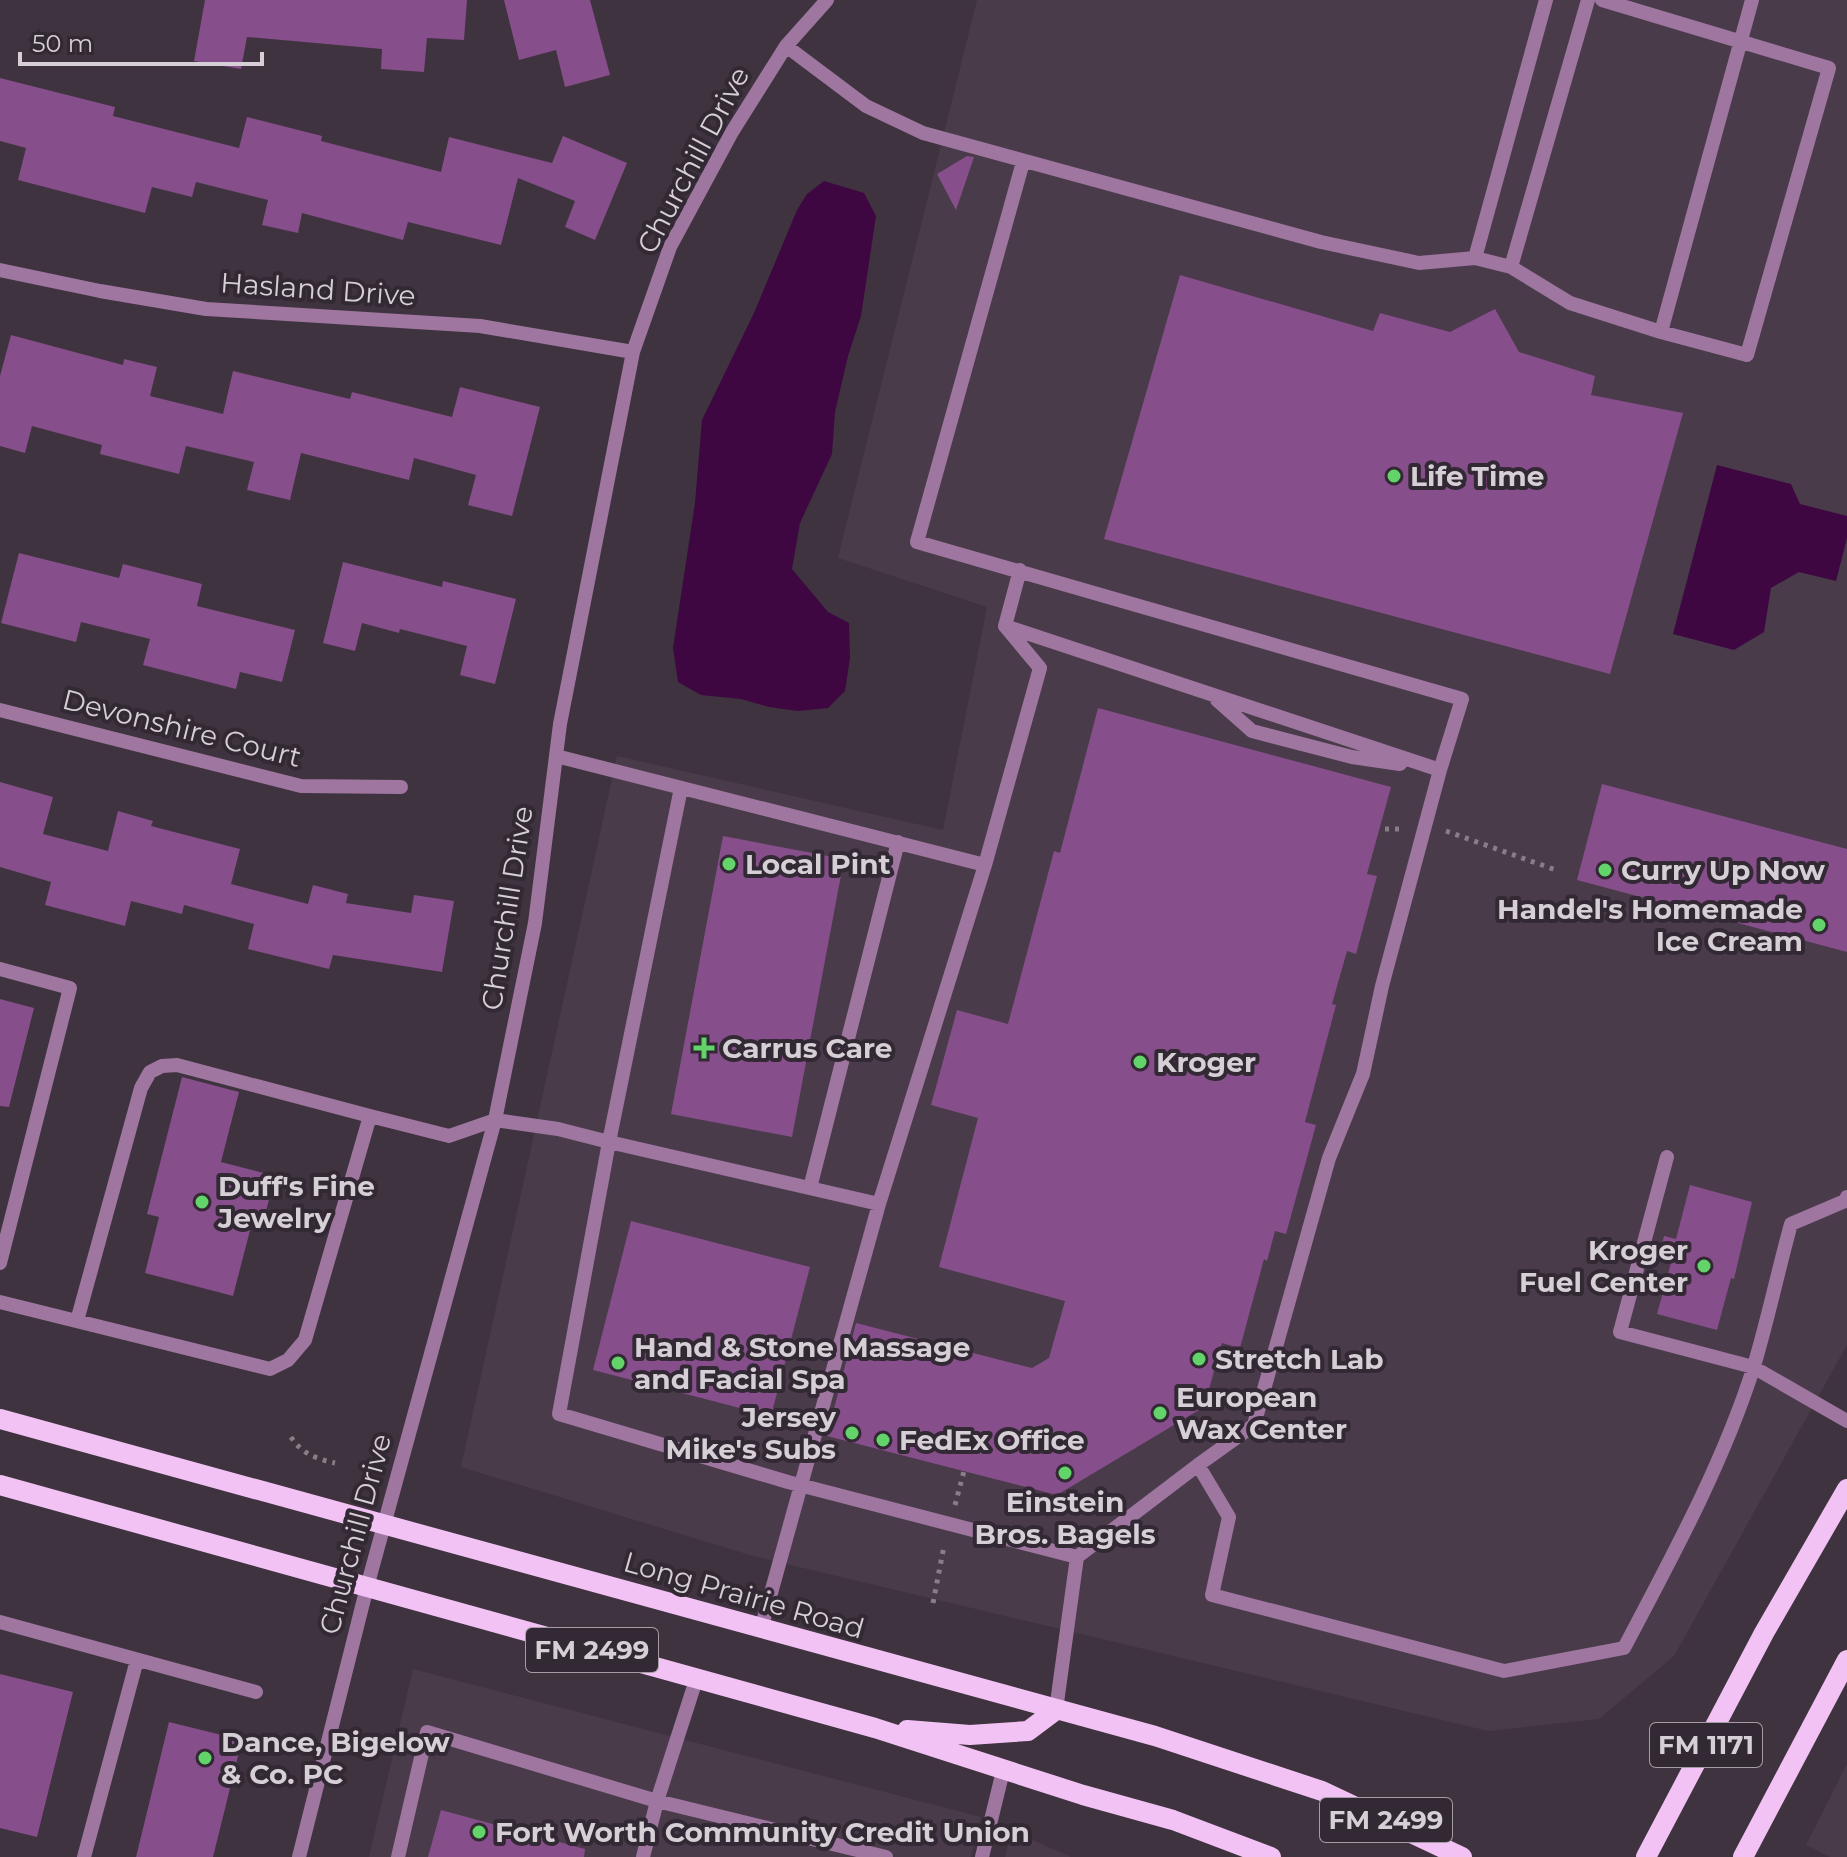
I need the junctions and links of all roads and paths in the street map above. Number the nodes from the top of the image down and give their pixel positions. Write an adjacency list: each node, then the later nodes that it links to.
1 (827, 0): 7 (street, Churchill Drive)
2 (1546, 0): 9 (street)
3 (1588, 0): 10 (street)
4 (1602, 0): 6 (street)
5 (1752, 0): 6 (street)
6 (1741, 41): 12 (street); 12 (street)
7 (786, 46): 8 (street); 13 (street, Churchill Drive)
8 (1023, 162): 9 (street); 14 (street)
9 (1475, 258): 10 (street)
10 (1511, 267): 12 (street)
11 (0, 270): 13 (street, Hasland Drive)
12 (1661, 332)
13 (633, 352): 18 (street, Churchill Drive)
14 (1020, 570): 15 (street); 19 (street)
15 (1005, 626): 16 (street); 25 (street)
16 (1211, 695): 19 (street); 19 (street)
17 (0, 710): 20 (street, Devonshire Court)
18 (556, 756): 21 (street); 29 (street, Churchill Drive)
19 (1440, 770): 23 (street)
20 (401, 787)
21 (681, 788): 24 (street); 30 (street)
22 (1385, 829): 23 (path)
23 (1425, 830): 26 (path); 43 (street)
24 (898, 842): 25 (street); 32 (street)
25 (985, 865): 34 (street)
26 (1556, 870)
27 (0, 969): 35 (street)
28 (370, 1116): 29 (street); 37 (street); 37 (street)
29 (495, 1120): 30 (street); 47 (street, Churchill Drive)
30 (609, 1142): 32 (street); 45 (street)
31 (1667, 1157): 38 (street)
32 (810, 1188): 34 (street)
33 (1847, 1197): 38 (street)
34 (879, 1204): 45 (street)
35 (0, 1263)
36 (0, 1302): 37 (street)
37 (77, 1321)
38 (1753, 1367): 40 (street); 43 (street)
39 (0, 1419): 47 (main road, Long Prairie Road / FM 2499)
40 (1847, 1421)
41 (291, 1437): 42 (path)
42 (335, 1463)
43 (1198, 1465): 48 (street)
44 (0, 1485): 49 (main road, FM 2499)
45 (799, 1485): 48 (street); 51 (street)
46 (1847, 1489): 68 (main road, FM 1171)
47 (385, 1524): 49 (street, Churchill Drive); 51 (main road, Long Prairie Road / FM 2499)
48 (1077, 1557): 56 (street)
49 (367, 1587): 54 (main road, FM 2499); 61 (street, Churchill Drive)
50 (0, 1622): 52 (street)
51 (761, 1629): 56 (main road, Long Prairie Road / FM 2499)
52 (137, 1660): 55 (street); 60 (street)
53 (1847, 1660): 69 (main road, FM 1171)
54 (696, 1680): 57 (main road, FM 2499); 59 (street)
55 (256, 1692)
56 (1056, 1710): 57 (main road); 67 (main road, Long Prairie Road / FM 2499)
57 (875, 1728): 58 (main road, FM 2499)
58 (1003, 1771): 65 (street); 66 (main road, FM 2499)
59 (657, 1801): 62 (street); 63 (street); 64 (street)
60 (84, 1857)
61 (299, 1857)
62 (398, 1857)
63 (643, 1857)
64 (886, 1857)
65 (982, 1857)
66 (1271, 1857)
67 (1462, 1857)
68 (1646, 1857)
69 (1743, 1857)

